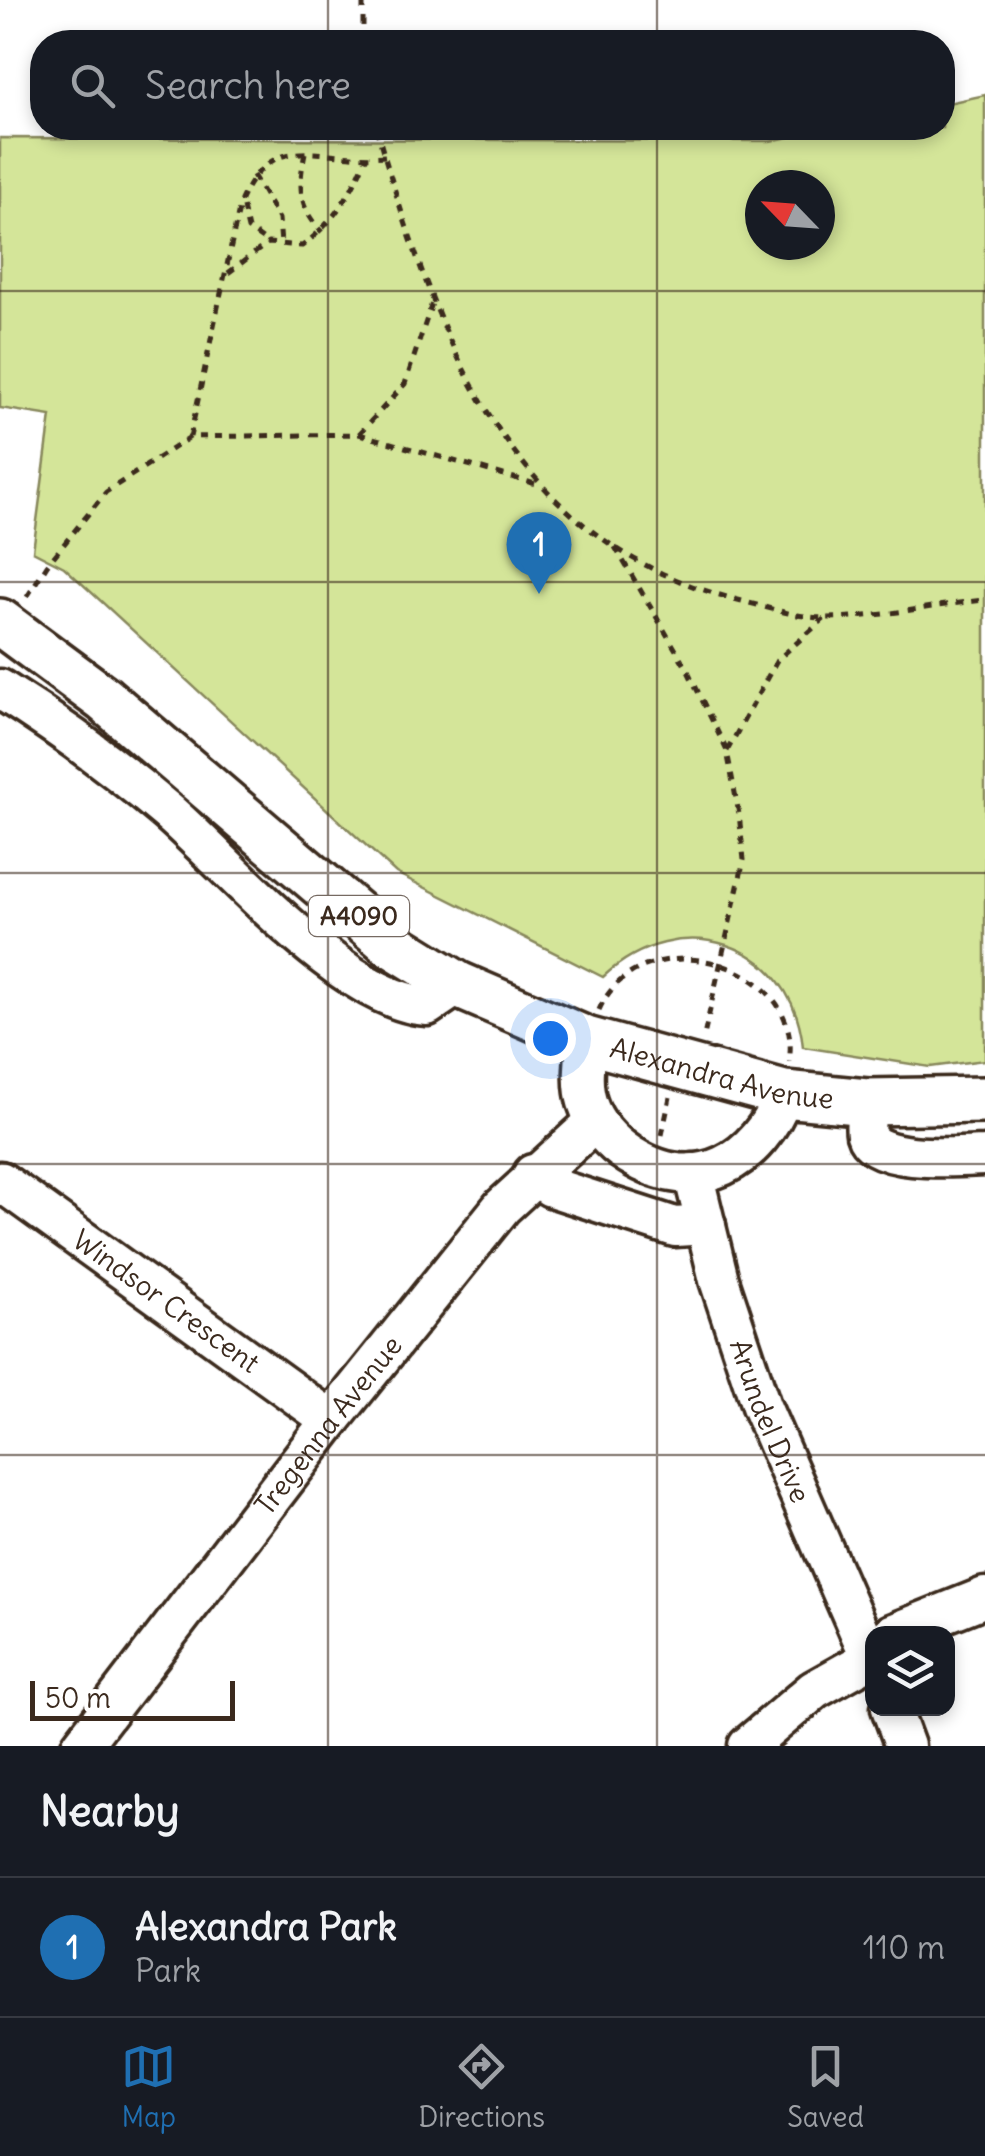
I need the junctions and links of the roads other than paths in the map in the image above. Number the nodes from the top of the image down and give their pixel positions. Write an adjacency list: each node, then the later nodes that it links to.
1 (4, 624): 3 (main road, Alexandra Avenue / A4090)
2 (0, 690): 3 (street)
3 (458, 985): 4 (main road, Alexandra Avenue / A4090)
4 (586, 1040): 5 (main road, Alexandra Avenue / A4090); 8 (street)
5 (784, 1094): 7 (main road, Alexandra Avenue / A4090); 10 (street)
6 (985, 1100): 7 (main road, Alexandra Avenue / A4090)
7 (867, 1102): 9 (street)
8 (595, 1122): 10 (street); 11 (street, Tregenna Avenue)
9 (985, 1156)
10 (693, 1173): 13 (street, Arundel Drive)
11 (533, 1174): 13 (street); 14 (street, Tregenna Avenue)
12 (0, 1181): 14 (street, Windsor Crescent)
13 (706, 1225): 17 (street, Arundel Drive)
14 (331, 1420): 20 (street, Tregenna Avenue)
15 (985, 1597): 16 (street)
16 (922, 1626)
17 (865, 1627)
18 (865, 1655): 21 (street)
19 (894, 1716): 22 (street)
20 (81, 1746)
21 (748, 1746)
22 (905, 1746)

